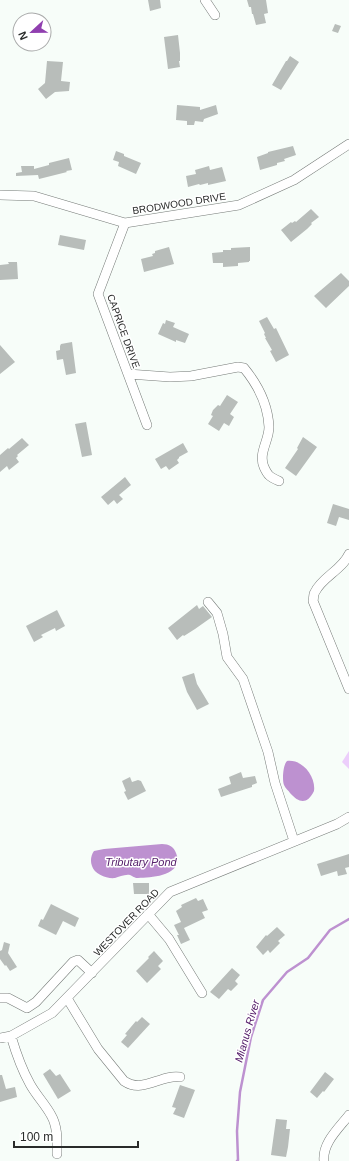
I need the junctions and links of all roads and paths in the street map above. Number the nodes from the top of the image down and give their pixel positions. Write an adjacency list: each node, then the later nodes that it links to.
1 (205, 0): 2 (street)
2 (215, 15)
3 (349, 144): 5 (street, BRODWOOD DRIVE)
4 (0, 195): 5 (street, BRODWOOD DRIVE)
5 (125, 223): 6 (street, CAPRICE DRIVE)
6 (128, 374): 7 (street, CAPRICE DRIVE); 8 (street)
7 (147, 425)
8 (279, 481)
9 (349, 554): 11 (street)
10 (208, 602): 13 (street)
11 (349, 689)
12 (349, 817): 13 (street, WESTOVER ROAD)
13 (294, 841): 14 (street, WESTOVER ROAD)
14 (148, 914): 15 (street, WESTOVER ROAD); 16 (street)
15 (92, 973): 17 (street); 18 (street, WESTOVER ROAD)
16 (202, 993)
17 (0, 998)
18 (67, 998): 19 (street, WESTOVER ROAD); 21 (street)
19 (11, 1036): 20 (street, WESTOVER ROAD); 23 (street)
20 (0, 1038)
21 (180, 1077)
22 (349, 1115): 24 (street)
23 (56, 1154)
24 (324, 1161)

